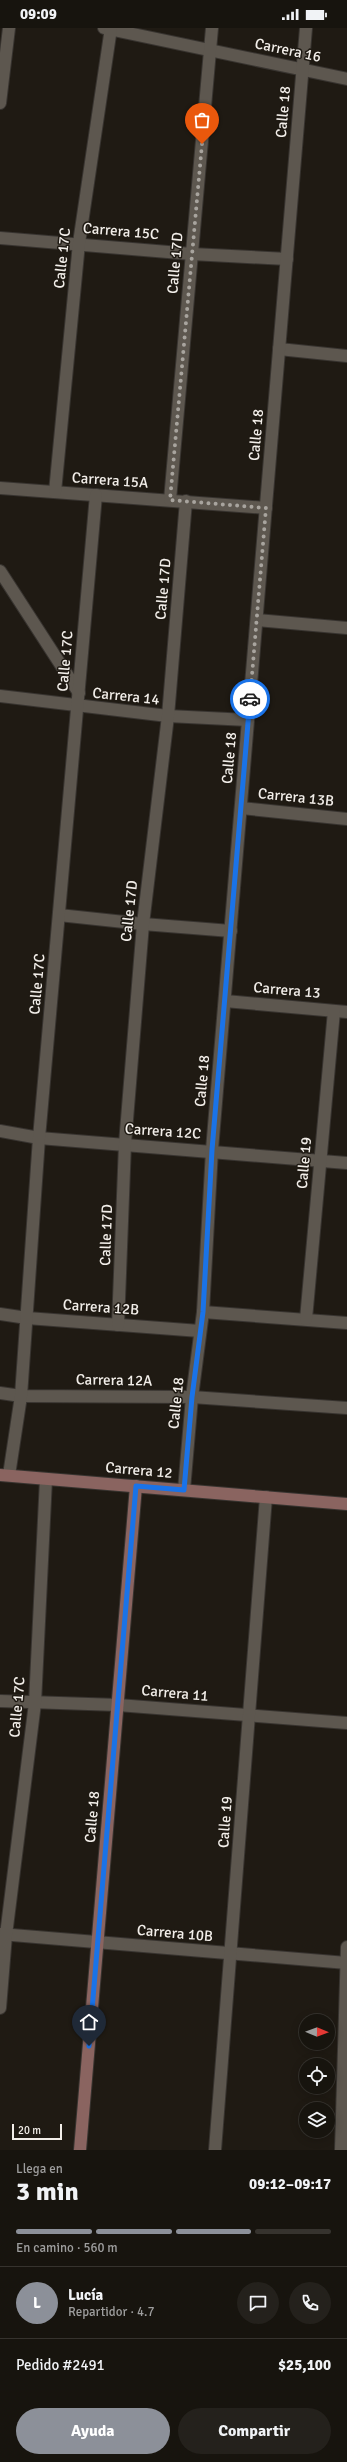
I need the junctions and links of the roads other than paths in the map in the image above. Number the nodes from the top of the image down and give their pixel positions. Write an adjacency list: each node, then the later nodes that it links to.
1 (9, 28): 8 (street)
2 (109, 28): 5 (street, Carrera 16); 10 (street, Calle 17C)
3 (212, 28): 5 (street, Calle 17D)
4 (306, 28): 6 (street, Calle 18)
5 (211, 50): 6 (street, Carrera 16); 11 (street, Calle 17D)
6 (302, 69): 7 (street, Carrera 16); 12 (street, Calle 18)
7 (347, 79)
8 (0, 103)
9 (0, 238): 10 (street, Carrera 15C)
10 (79, 243): 11 (street, Carrera 15C); 16 (street, Calle 17C)
11 (192, 254): 12 (street, Carrera 15C); 18 (street, Calle 17D)
12 (287, 259): 13 (street, Calle 18)
13 (279, 349): 14 (street); 20 (street, Calle 18)
14 (347, 356)
15 (0, 488): 16 (street, Carrera 15A)
16 (56, 492): 17 (street, Carrera 15A)
17 (96, 495): 18 (street, Carrera 15A); 24 (street, Calle 17C)
18 (170, 500): 19 (street, Carrera 15A)
19 (186, 501): 20 (street, Carrera 15A); 27 (street, Calle 17D)
20 (266, 508): 22 (street, Calle 18)
21 (2, 577): 24 (street)
22 (257, 620): 23 (street); 28 (street, Calle 18)
23 (347, 628)
24 (79, 693): 26 (street, Calle 17C)
25 (0, 696): 26 (street, Carrera 14)
26 (77, 707): 27 (street, Carrera 14); 31 (street, Calle 17C)
27 (168, 716): 28 (street, Carrera 14); 32 (street, Calle 17D)
28 (248, 720): 29 (street, Calle 18)
29 (241, 808): 30 (street, Carrera 13B); 33 (street, Calle 18)
30 (347, 819)
31 (59, 915): 32 (street); 38 (street, Calle 17C)
32 (143, 924): 33 (street); 39 (street, Calle 17D)
33 (231, 931): 34 (street, Calle 18)
34 (225, 1000): 35 (street, Carrera 13); 40 (street, Calle 18)
35 (334, 1011): 36 (street, Carrera 13); 41 (street, Calle 19)
36 (347, 1012)
37 (0, 1132): 38 (street, Carrera 12C)
38 (39, 1138): 39 (street, Carrera 12C); 45 (street, Calle 17C)
39 (125, 1144): 40 (street, Carrera 12C); 48 (street, Calle 17D)
40 (212, 1150): 41 (street, Carrera 12C); 43 (street, Calle 18)
41 (321, 1162): 42 (street, Carrera 12C); 46 (street, Calle 19)
42 (347, 1163)
43 (203, 1312): 46 (street); 49 (street, Calle 18)
44 (0, 1314): 45 (street, Carrera 12B)
45 (27, 1318): 48 (street, Carrera 12B); 51 (street, Calle 17C)
46 (306, 1319): 47 (street)
47 (347, 1323)
48 (118, 1325): 49 (street, Carrera 12B)
49 (200, 1331): 52 (street, Calle 18)
50 (0, 1393): 51 (street, Carrera 12A)
51 (21, 1396): 52 (street, Carrera 12A); 54 (street, Calle 17C)
52 (192, 1397): 53 (street, Carrera 12A); 57 (street, Calle 18)
53 (347, 1408)
54 (5, 1475): 55 (street, Carrera 12)
55 (46, 1478): 56 (street, Carrera 12); 61 (street, Calle 17C)
56 (136, 1486): 57 (street, Carrera 12); 62 (street, Calle 18)
57 (184, 1490): 58 (street, Carrera 12)
58 (266, 1498): 59 (street, Carrera 12); 63 (street, Calle 19)
59 (347, 1504)
60 (0, 1701): 61 (street, Carrera 11)
61 (35, 1704): 62 (street, Carrera 11); 65 (street, Calle 17C)
62 (118, 1705): 63 (street, Carrera 11); 66 (street, Calle 18)
63 (249, 1715): 64 (street, Carrera 11); 68 (street, Calle 19)
64 (347, 1723)
65 (3, 1935): 66 (street, Carrera 10B); 70 (street, Calle 17C)
66 (98, 1942): 68 (street, Carrera 10B); 72 (street, Calle 18)
67 (347, 1947): 69 (street)
68 (231, 1953): 69 (street, Carrera 10B); 73 (street, Calle 19)
69 (346, 1963): 71 (street)
70 (0, 2008)
71 (346, 2083): 74 (street)
72 (80, 2150)
73 (215, 2150)
74 (341, 2150)

